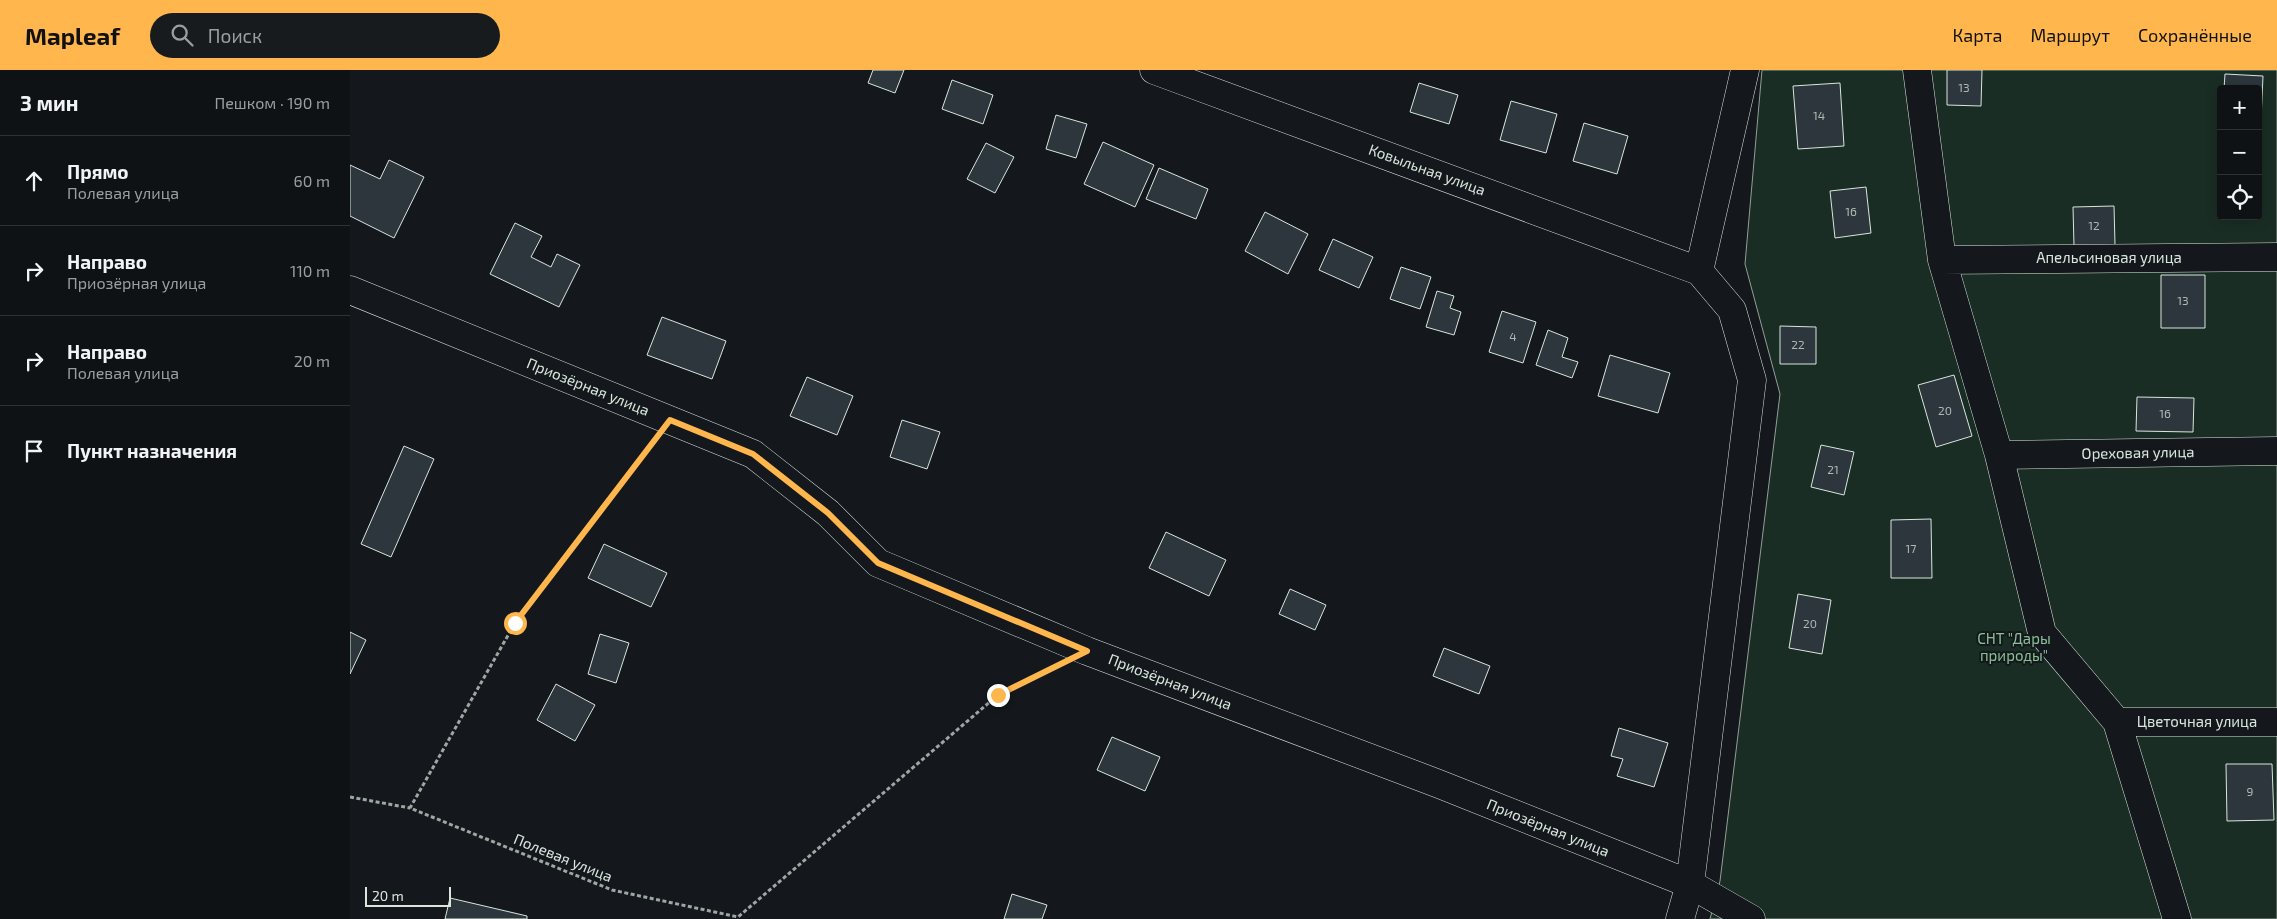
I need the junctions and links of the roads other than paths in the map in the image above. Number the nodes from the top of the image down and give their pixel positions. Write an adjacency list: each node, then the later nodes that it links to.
1 (1154, 70): 6 (street, Ковыльная улица)
2 (1745, 70): 6 (street)
3 (1917, 70): 5 (street)
4 (2277, 257): 5 (street, Апельсиновая улица)
5 (1942, 260): 9 (street)
6 (1699, 271): 12 (street)
7 (350, 290): 12 (street, Приозёрная улица)
8 (2277, 451): 9 (street, Ореховая улица)
9 (1999, 455): 10 (street)
10 (2117, 722): 11 (street, Цветочная улица); 15 (street)
11 (2277, 722)
12 (1690, 884): 13 (street); 14 (street, Приозёрная улица)
13 (1680, 919)
14 (1751, 919)
15 (2177, 919)

